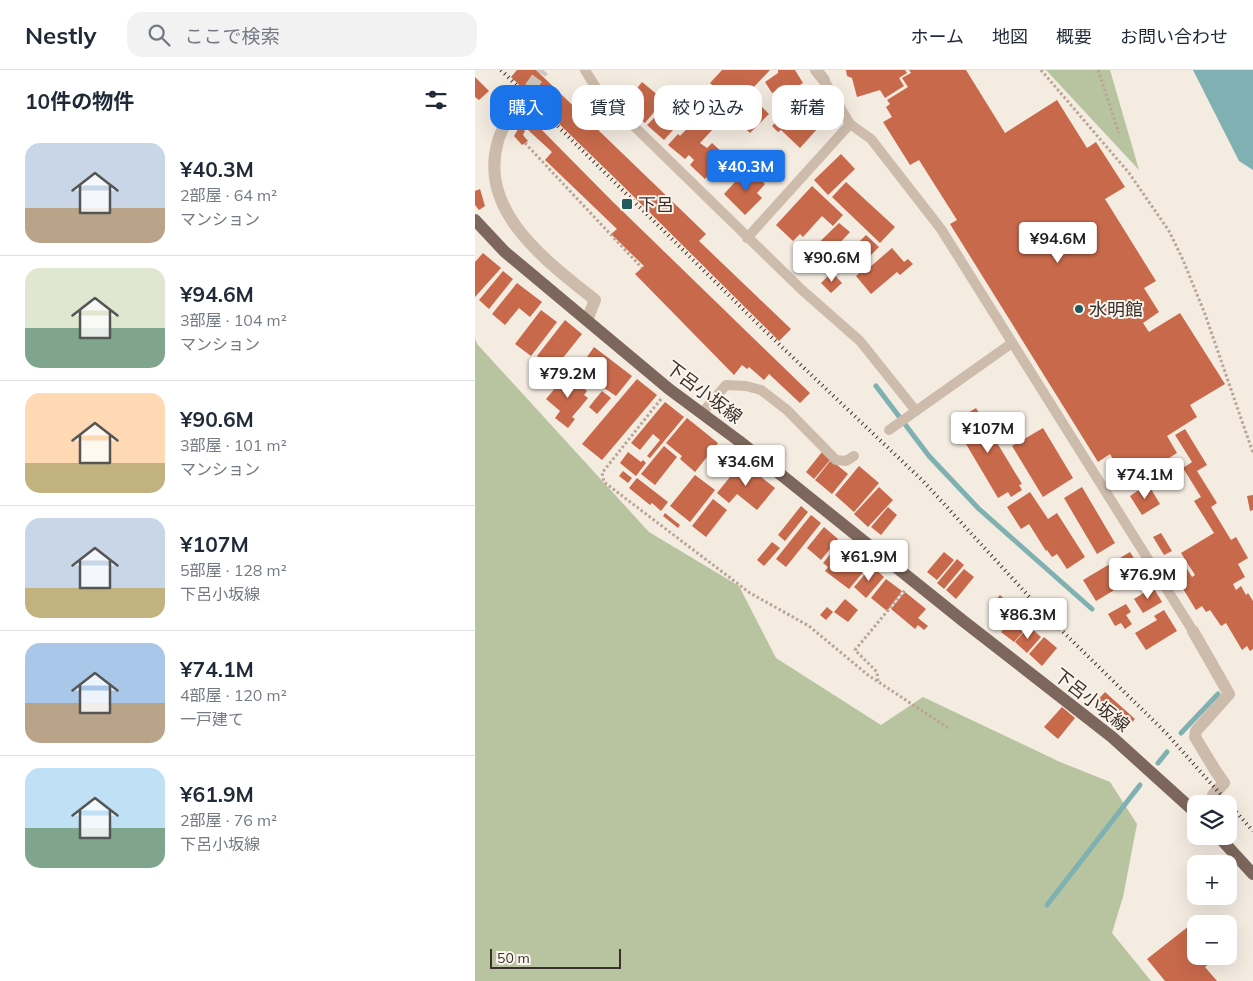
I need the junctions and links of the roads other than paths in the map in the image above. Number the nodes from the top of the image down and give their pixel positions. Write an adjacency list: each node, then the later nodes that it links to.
1 (585, 70): 6 (lane)
2 (820, 75): 3 (lane)
3 (850, 124): 6 (lane); 8 (lane)
4 (503, 130): 7 (street)
5 (475, 220): 7 (main road, 下呂小坂線)
6 (747, 238): 9 (lane)
7 (587, 320): 10 (main road, 下呂小坂線)
8 (1012, 343): 9 (lane); 13 (lane)
9 (916, 412): 11 (lane)
10 (702, 413): 12 (lane); 15 (main road, 下呂小坂線)
11 (889, 430)
12 (854, 456)
13 (1193, 631): 14 (street)
14 (1213, 795)
15 (1187, 805)
16 (1226, 845): 17 (main road)
17 (1253, 874)

